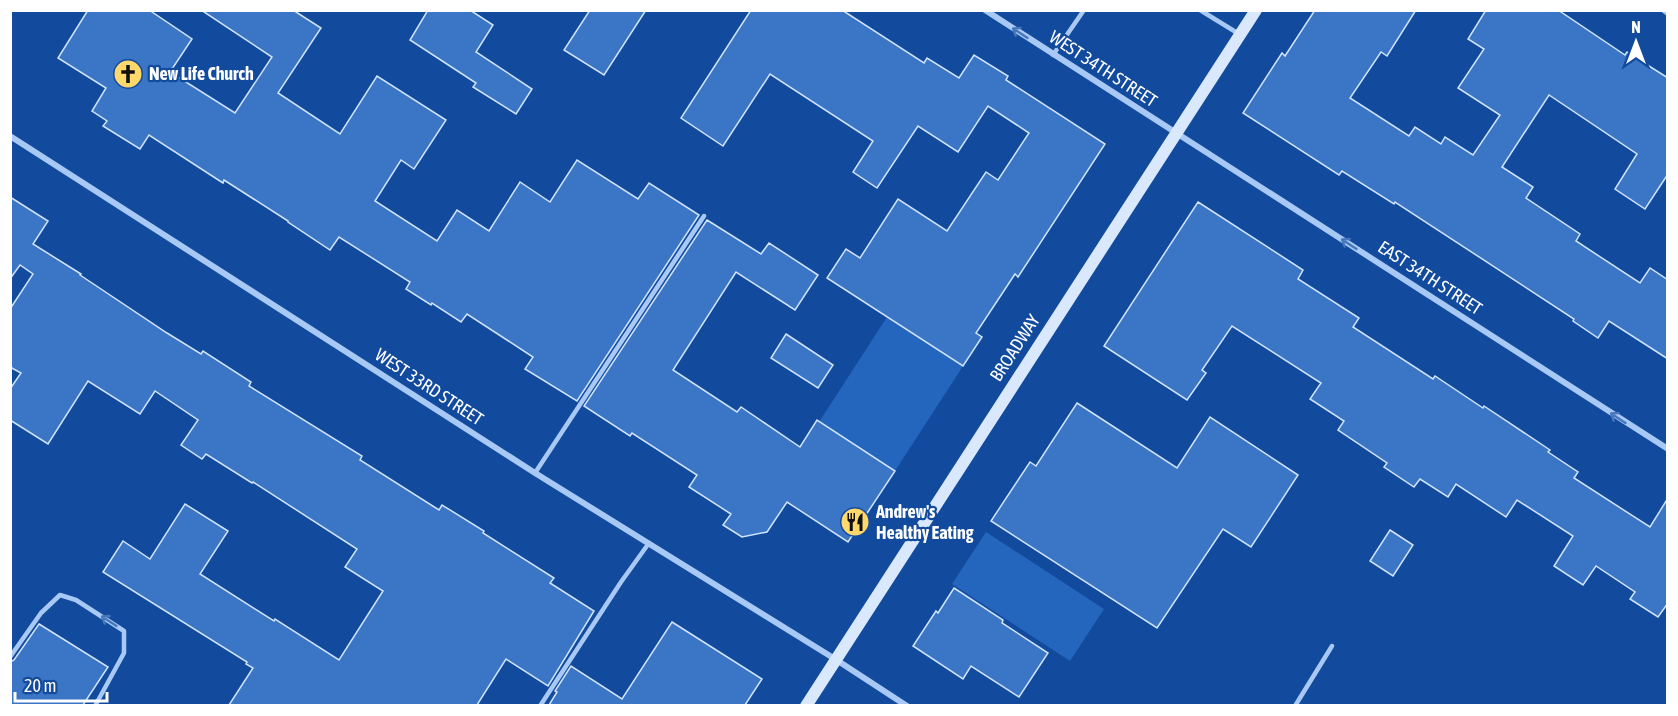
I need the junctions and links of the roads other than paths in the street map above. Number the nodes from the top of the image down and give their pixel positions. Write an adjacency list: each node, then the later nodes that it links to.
1 (985, 10): 8 (street, WEST 34TH STREET, one-way to 1)
2 (1084, 10): 8 (lane)
3 (1200, 10): 7 (lane)
4 (1256, 10): 7 (street, BROADWAY)
5 (1664, 10): 6 (street)
6 (1668, 13)
7 (1239, 35): 9 (street, BROADWAY)
8 (1053, 55): 9 (street, WEST 34TH STREET)
9 (1176, 133): 12 (street, EAST 34TH STREET, one-way to 9); 17 (street, BROADWAY)
10 (10, 136): 13 (street, WEST 33RD STREET)
11 (704, 216): 13 (lane)
12 (1668, 449)
13 (535, 473): 14 (street, WEST 33RD STREET)
14 (649, 543): 17 (street, WEST 33RD STREET); 19 (lane)
15 (1332, 646): 22 (lane)
16 (10, 657): 18 (lane, one-way to 16)
17 (835, 659): 20 (street, BROADWAY); 21 (street, WEST 33RD STREET)
18 (95, 705)
19 (540, 705)
20 (806, 705)
21 (907, 705)
22 (1295, 705)

